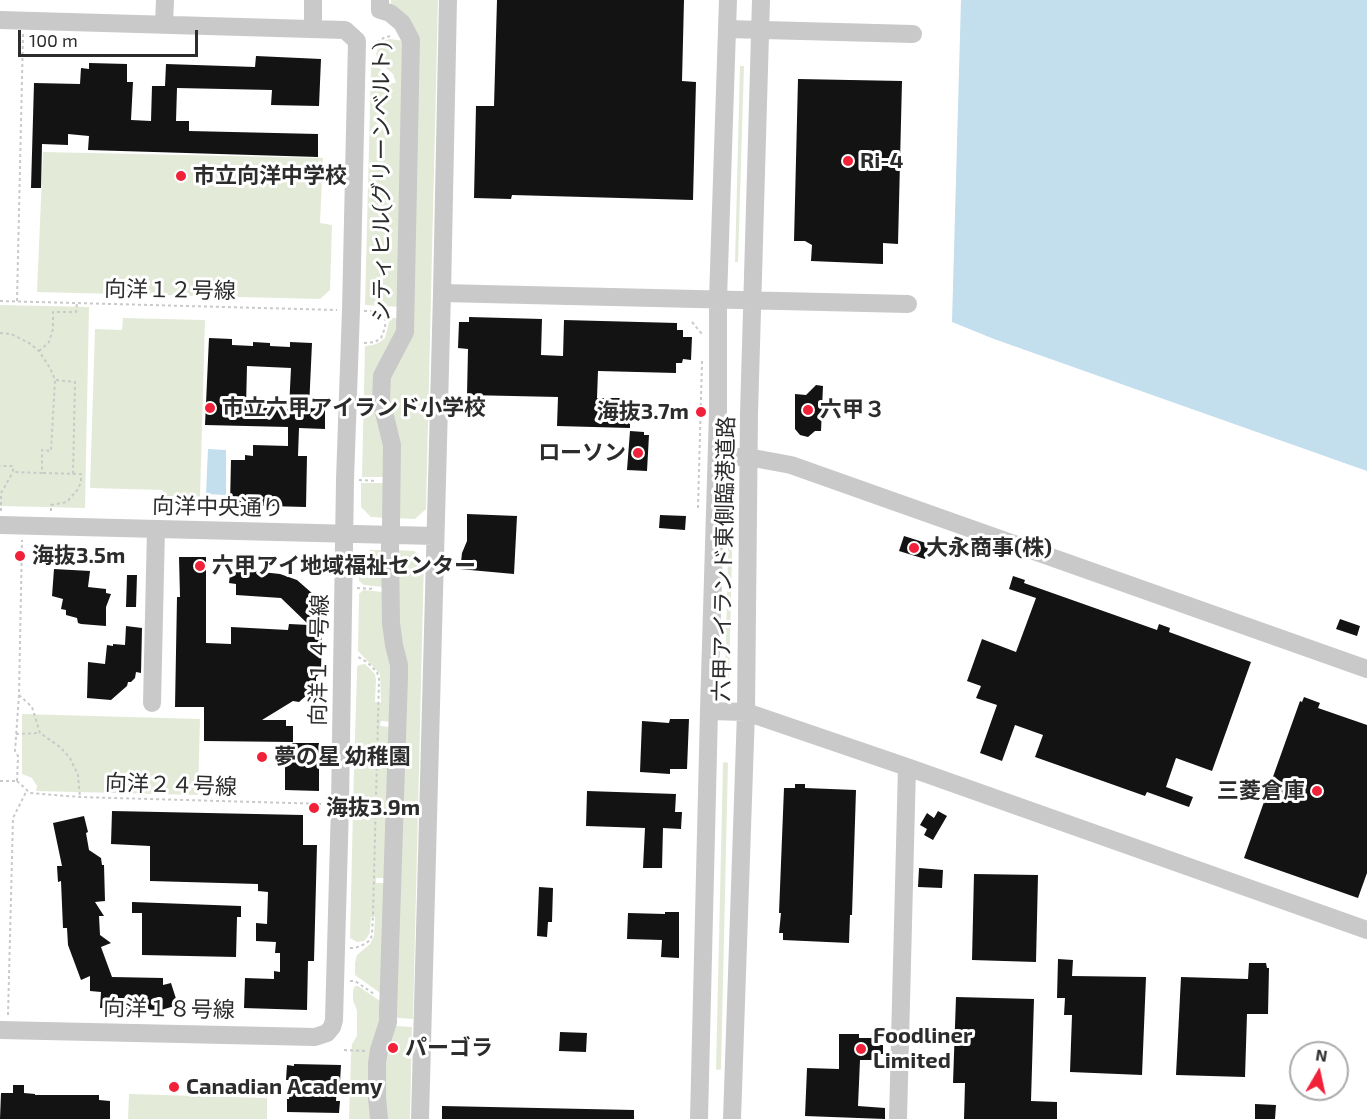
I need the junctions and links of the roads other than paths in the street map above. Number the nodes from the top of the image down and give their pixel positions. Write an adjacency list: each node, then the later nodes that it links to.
1 (165, 0): 8 (street)
2 (313, 0): 9 (street)
3 (380, 0): 31 (street, シティヒル(グリーンベルト), bridge)
4 (448, 0): 13 (street)
5 (728, 0): 10 (street, 六甲アイランド東側臨港道路)
6 (761, 0): 11 (street, 六甲アイランド東側臨港道路)
7 (0, 20): 8 (street)
8 (164, 24): 9 (street)
9 (313, 28): 21 (street, 向洋１４号線)
10 (727, 29): 11 (street); 14 (street, 六甲アイランド東側臨港道路)
11 (760, 30): 12 (street); 15 (street, 六甲アイランド東側臨港道路)
12 (913, 34)
13 (442, 292): 14 (street); 22 (street)
14 (717, 299): 15 (street); 17 (street, 六甲アイランド東側臨港道路)
15 (753, 300): 16 (street); 18 (street, 六甲アイランド東側臨港道路)
16 (908, 304)
17 (717, 457): 18 (street); 25 (street, 六甲アイランド東側臨港道路)
18 (748, 457): 23 (street); 26 (street, 六甲アイランド東側臨港道路)
19 (0, 525): 20 (street, 向洋中央通り)
20 (156, 529): 21 (street, 向洋中央通り); 24 (street)
21 (345, 534): 22 (street, 向洋中央通り); 30 (street, 向洋１４号線)
22 (435, 536): 32 (street)
23 (1367, 669)
24 (152, 703)
25 (709, 711): 26 (street); 33 (street, 六甲アイランド東側臨港道路)
26 (746, 712): 27 (street); 34 (street, 六甲アイランド東側臨港道路)
27 (907, 767): 28 (street); 35 (street)
28 (1367, 930)
29 (4, 1023): 30 (street, 向洋１８号線)
30 (332, 1026)
31 (379, 1119)
32 (420, 1119)
33 (699, 1119)
34 (732, 1119)
35 (898, 1119)

